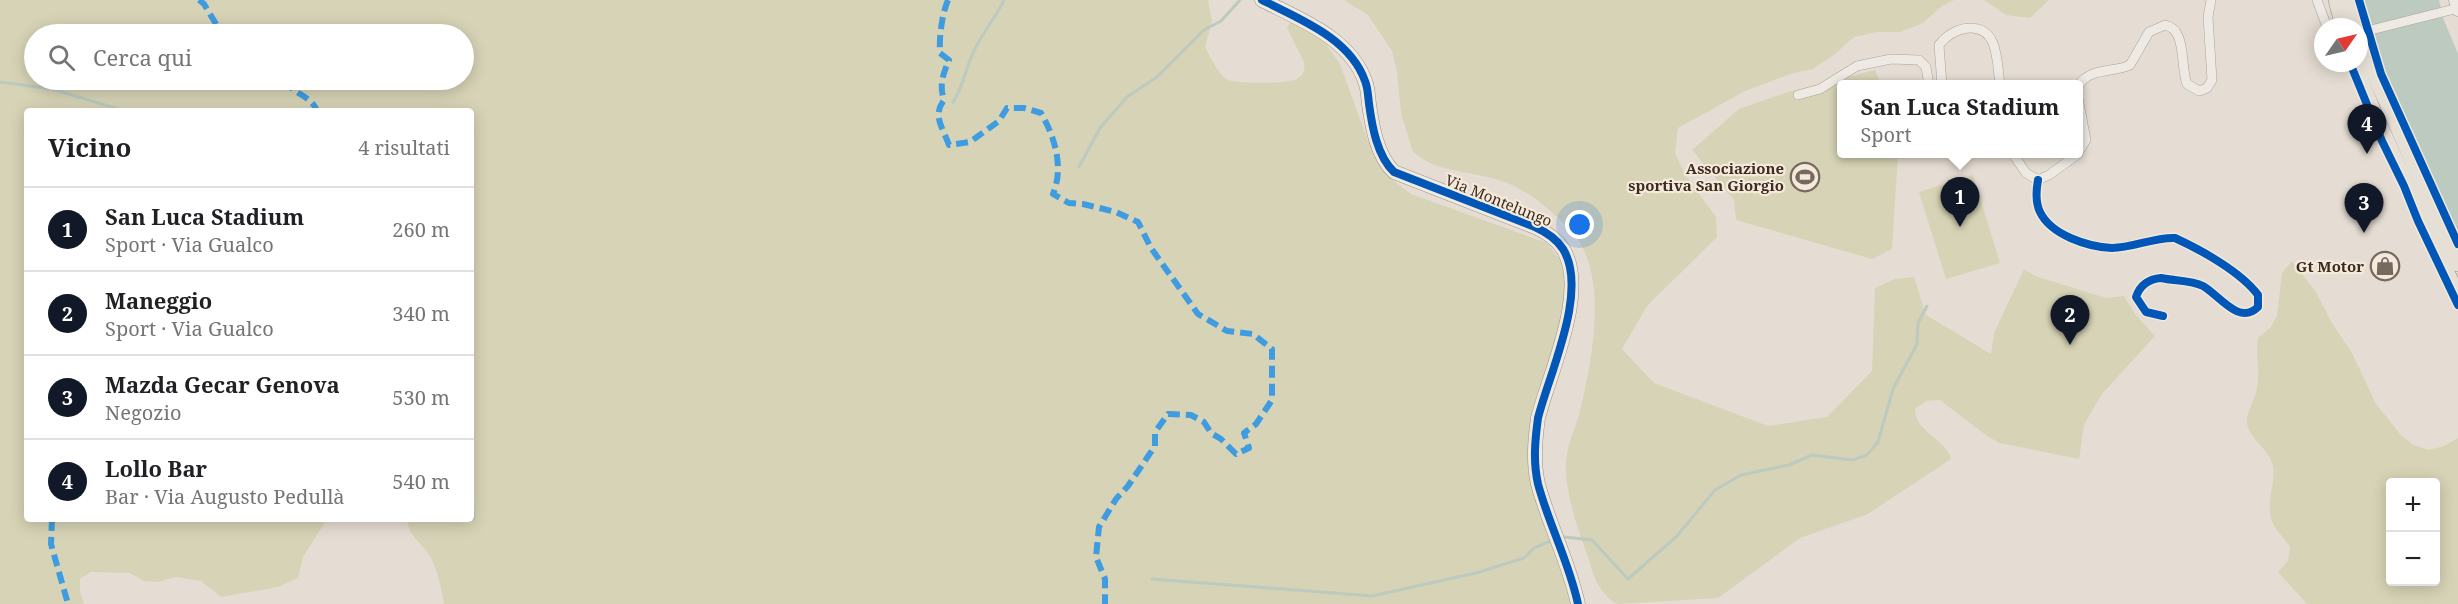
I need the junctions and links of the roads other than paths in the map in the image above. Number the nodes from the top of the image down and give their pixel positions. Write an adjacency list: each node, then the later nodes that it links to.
1 (1262, 0): 27 (street, Via Montelungo)
2 (2211, 0): 17 (street)
3 (2317, 0): 8 (street)
4 (2336, 0): 9 (main road)
5 (2349, 0): 10 (main road)
6 (2456, 0): 7 (street)
7 (2454, 10): 11 (street)
8 (2324, 18)
9 (2341, 18)
10 (2355, 18)
11 (2368, 31)
12 (2368, 55): 24 (main road)
13 (2358, 72): 25 (main road)
14 (1928, 80): 18 (street)
15 (1942, 80): 16 (street)
16 (2000, 80)
17 (2082, 80)
18 (1798, 95)
19 (2083, 122): 20 (street)
20 (2083, 145)
21 (2016, 158): 23 (street)
22 (2071, 158): 23 (street)
23 (2037, 180): 26 (street)
24 (2458, 264)
25 (2458, 296)
26 (2163, 316)
27 (1578, 604)

